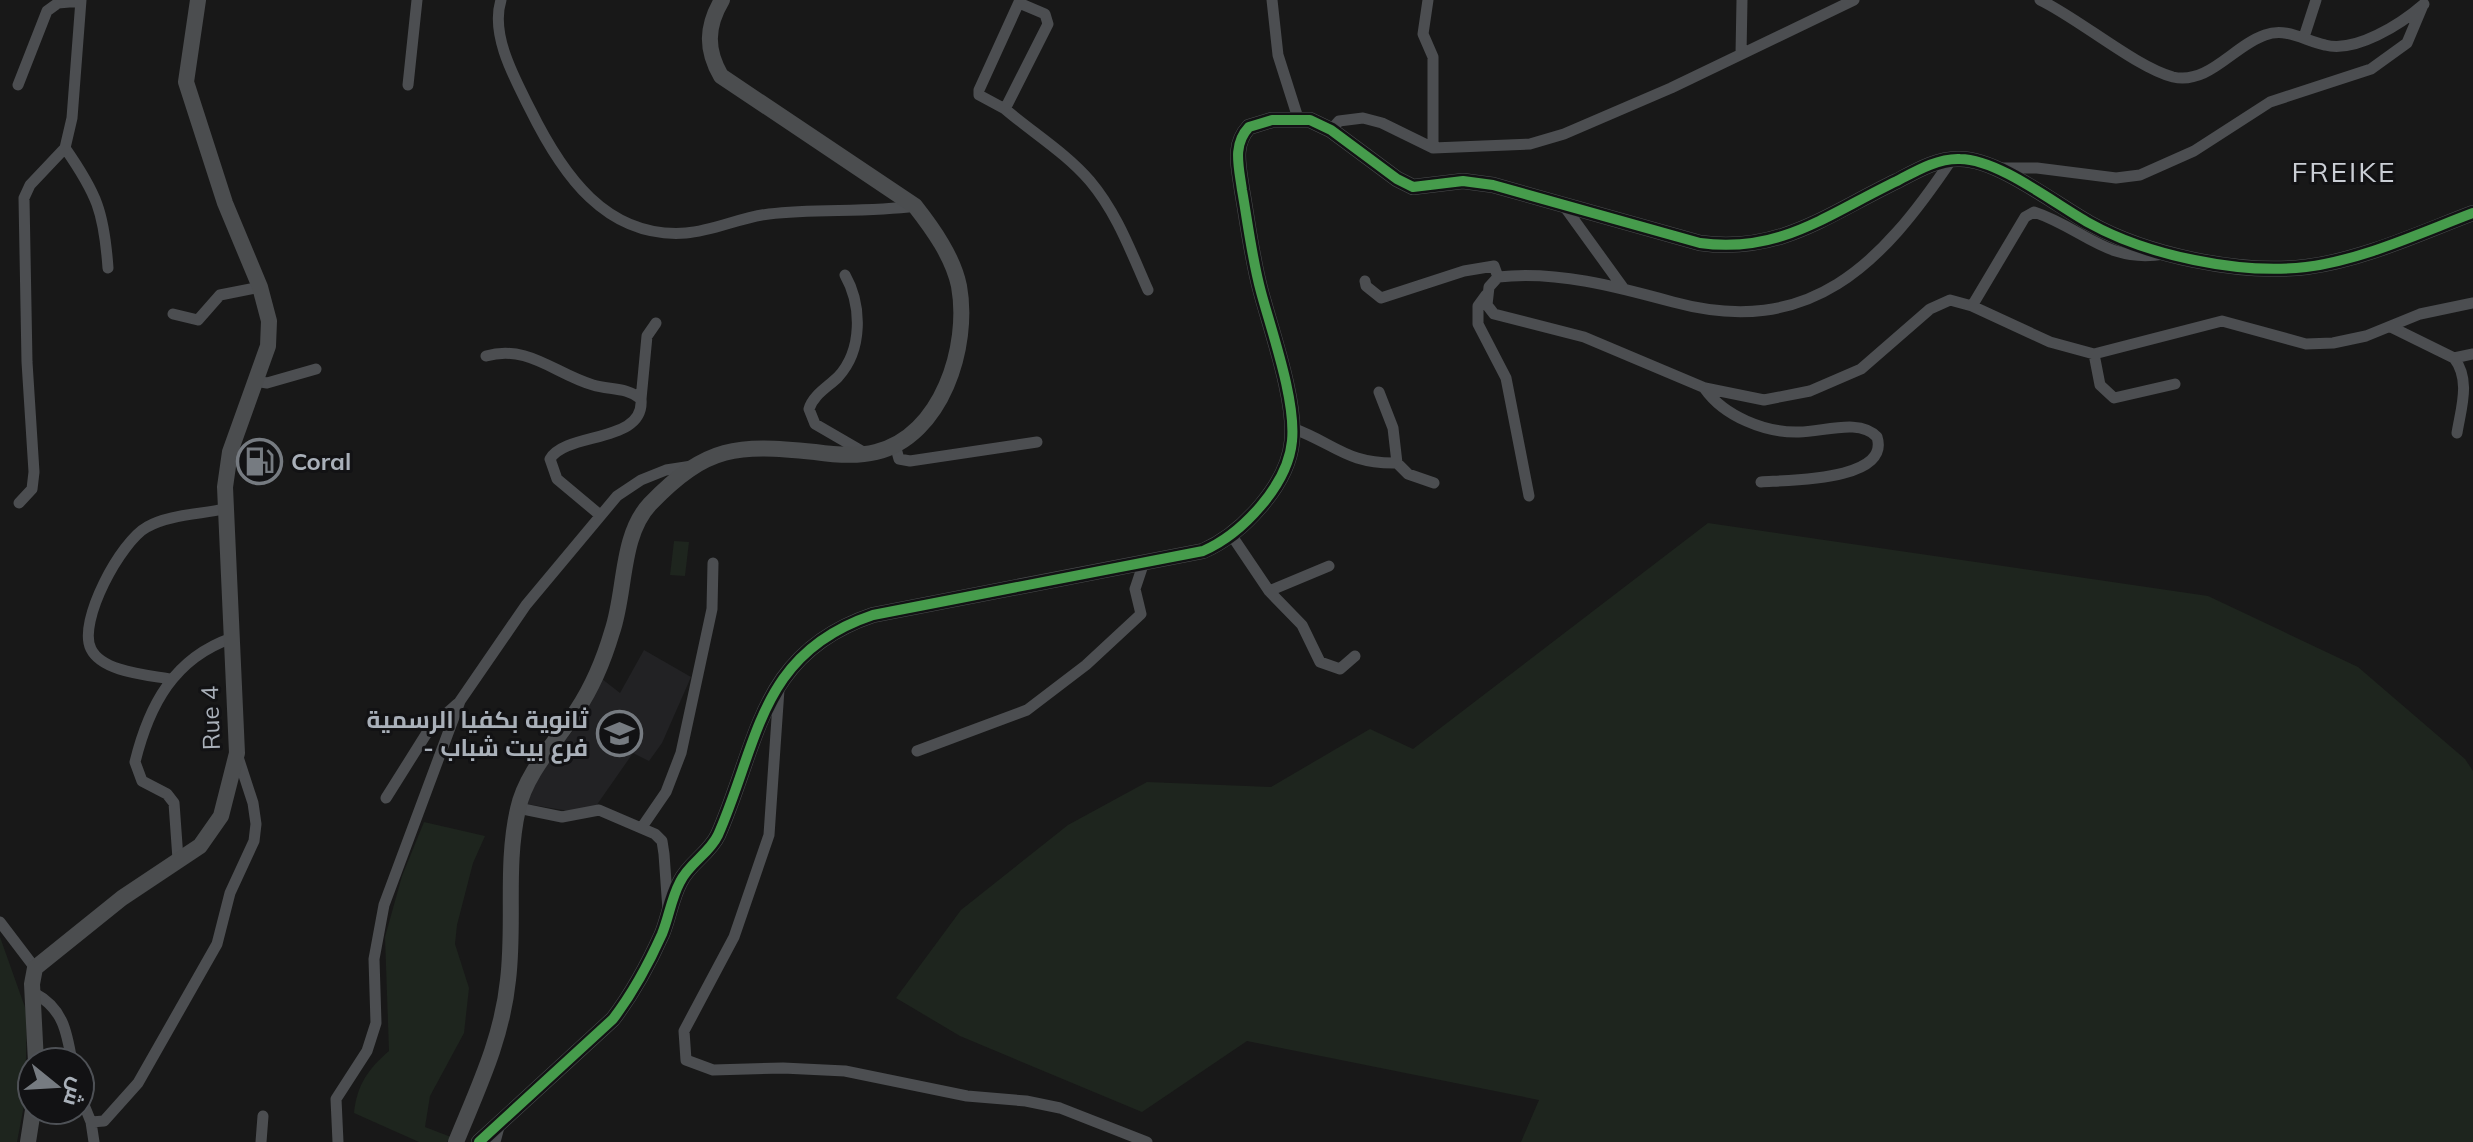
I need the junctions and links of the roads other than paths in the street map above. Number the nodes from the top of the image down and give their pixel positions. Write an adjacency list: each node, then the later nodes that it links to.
1 (81, 0): 16 (street); 21 (street)
2 (198, 0): 33 (street, Rue 4)
3 (417, 0): 17 (street)
4 (501, 0): 25 (street)
5 (722, 0): 25 (street)
6 (1272, 0): 19 (street)
7 (1428, 0): 22 (street)
8 (1742, 0): 15 (street)
9 (1854, 0): 15 (street)
10 (2040, 0): 14 (street)
11 (2316, 0): 14 (street)
12 (1019, 2): 18 (street); 18 (street)
13 (2425, 3): 14 (street); 24 (street)
14 (2304, 37)
15 (1741, 54): 22 (street)
16 (18, 85)
17 (408, 85)
18 (1005, 109): 35 (street)
19 (1298, 118): 20 (street); 52 (street)
20 (1331, 130): 22 (street); 26 (street)
21 (65, 148): 29 (street); 62 (street)
22 (1433, 148)
23 (1952, 159): 24 (street); 26 (street); 34 (street)
24 (1994, 168): 28 (street)
25 (915, 206): 55 (street)
26 (1564, 206): 34 (street)
27 (2473, 213): 28 (street)
28 (2168, 253): 38 (street)
29 (108, 268)
30 (845, 275): 56 (street)
31 (1498, 277): 32 (street); 34 (street); 36 (street)
32 (1365, 281)
33 (260, 287): 39 (street); 47 (street, Rue 4)
34 (1624, 289)
35 (1148, 290)
36 (1486, 295): 49 (street); 61 (street)
37 (2473, 303): 41 (street)
38 (1972, 306): 42 (street); 49 (street)
39 (173, 314)
40 (656, 323): 51 (street)
41 (2391, 327): 42 (street); 45 (street)
42 (2094, 354): 48 (street)
43 (2473, 354): 45 (street)
44 (486, 356): 51 (street)
45 (2454, 358): 53 (street)
46 (316, 369): 47 (street)
47 (255, 381): 63 (street, Rue 4)
48 (2175, 384)
49 (1705, 388): 59 (street)
50 (1379, 392): 57 (street)
51 (641, 399): 64 (street)
52 (1292, 428): 57 (street); 65 (street)
53 (2457, 433)
54 (1037, 442): 55 (street)
55 (895, 445): 56 (street)
56 (865, 454): 58 (street)
57 (1397, 463): 60 (street)
58 (692, 466): 64 (street); 78 (street)
59 (1761, 482)
60 (1434, 483)
61 (1529, 496)
62 (19, 503)
63 (224, 509): 70 (street, Rue 4); 72 (street)
64 (600, 515): 74 (street)
65 (1232, 536): 67 (street); 69 (street)
66 (713, 563): 79 (street)
67 (1143, 565): 73 (street); 75 (street)
68 (1329, 566): 69 (street)
69 (1269, 591): 71 (street)
70 (232, 638): 72 (street); 76 (street, Rue 4)
71 (1355, 656)
72 (170, 679): 80 (street)
73 (780, 685): 81 (street); 97 (street)
74 (460, 701): 77 (street); 87 (street)
75 (917, 751)
76 (237, 753): 80 (street, Rue 4); 90 (street)
77 (386, 798)
78 (518, 808): 79 (street); 94 (street)
79 (642, 827): 81 (street)
80 (178, 859): 83 (street, Rue 4)
81 (669, 914): 89 (street)
82 (0, 922): 83 (street)
83 (35, 968): 84 (street)
84 (34, 993): 85 (street); 86 (street)
85 (36, 1046)
86 (69, 1046)
87 (335, 1107): 92 (street); 93 (street)
88 (263, 1116): 91 (street)
89 (501, 1118): 95 (street); 96 (street)
90 (96, 1122)
91 (261, 1142)
92 (338, 1142)
93 (345, 1142)
94 (456, 1142)
95 (479, 1142)
96 (495, 1142)
97 (1147, 1142)

